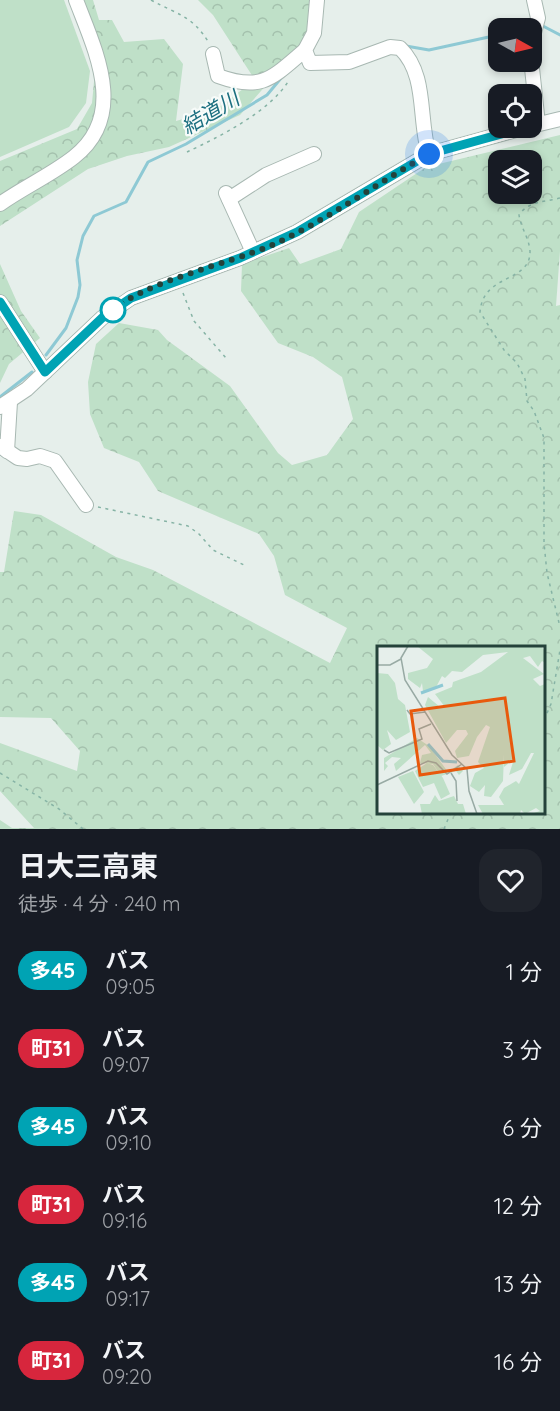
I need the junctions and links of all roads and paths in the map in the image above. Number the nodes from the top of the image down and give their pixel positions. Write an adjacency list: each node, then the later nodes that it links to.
1 (76, 0): 16 (street)
2 (152, 0): 6 (path)
3 (317, 0): 7 (street)
4 (534, 0): 5 (street)
5 (536, 18)
6 (213, 54): 7 (street)
7 (307, 55): 12 (street)
8 (293, 74): 13 (path)
9 (560, 119): 10 (street)
10 (542, 123)
11 (488, 135): 12 (street)
12 (427, 148): 17 (street)
13 (187, 152)
14 (314, 154): 17 (street)
15 (560, 198): 26 (path)
16 (0, 204)
17 (253, 252): 18 (street)
18 (177, 280): 20 (path); 21 (street)
19 (0, 302): 21 (street)
20 (226, 358)
21 (45, 372): 22 (street)
22 (5, 404): 23 (street)
23 (3, 448): 24 (street)
24 (86, 505): 25 (path)
25 (243, 565)
26 (560, 627)
27 (560, 650): 28 (path)
28 (545, 716)
29 (0, 773): 31 (path)
30 (451, 814): 32 (path)
31 (83, 829)
32 (444, 829)

